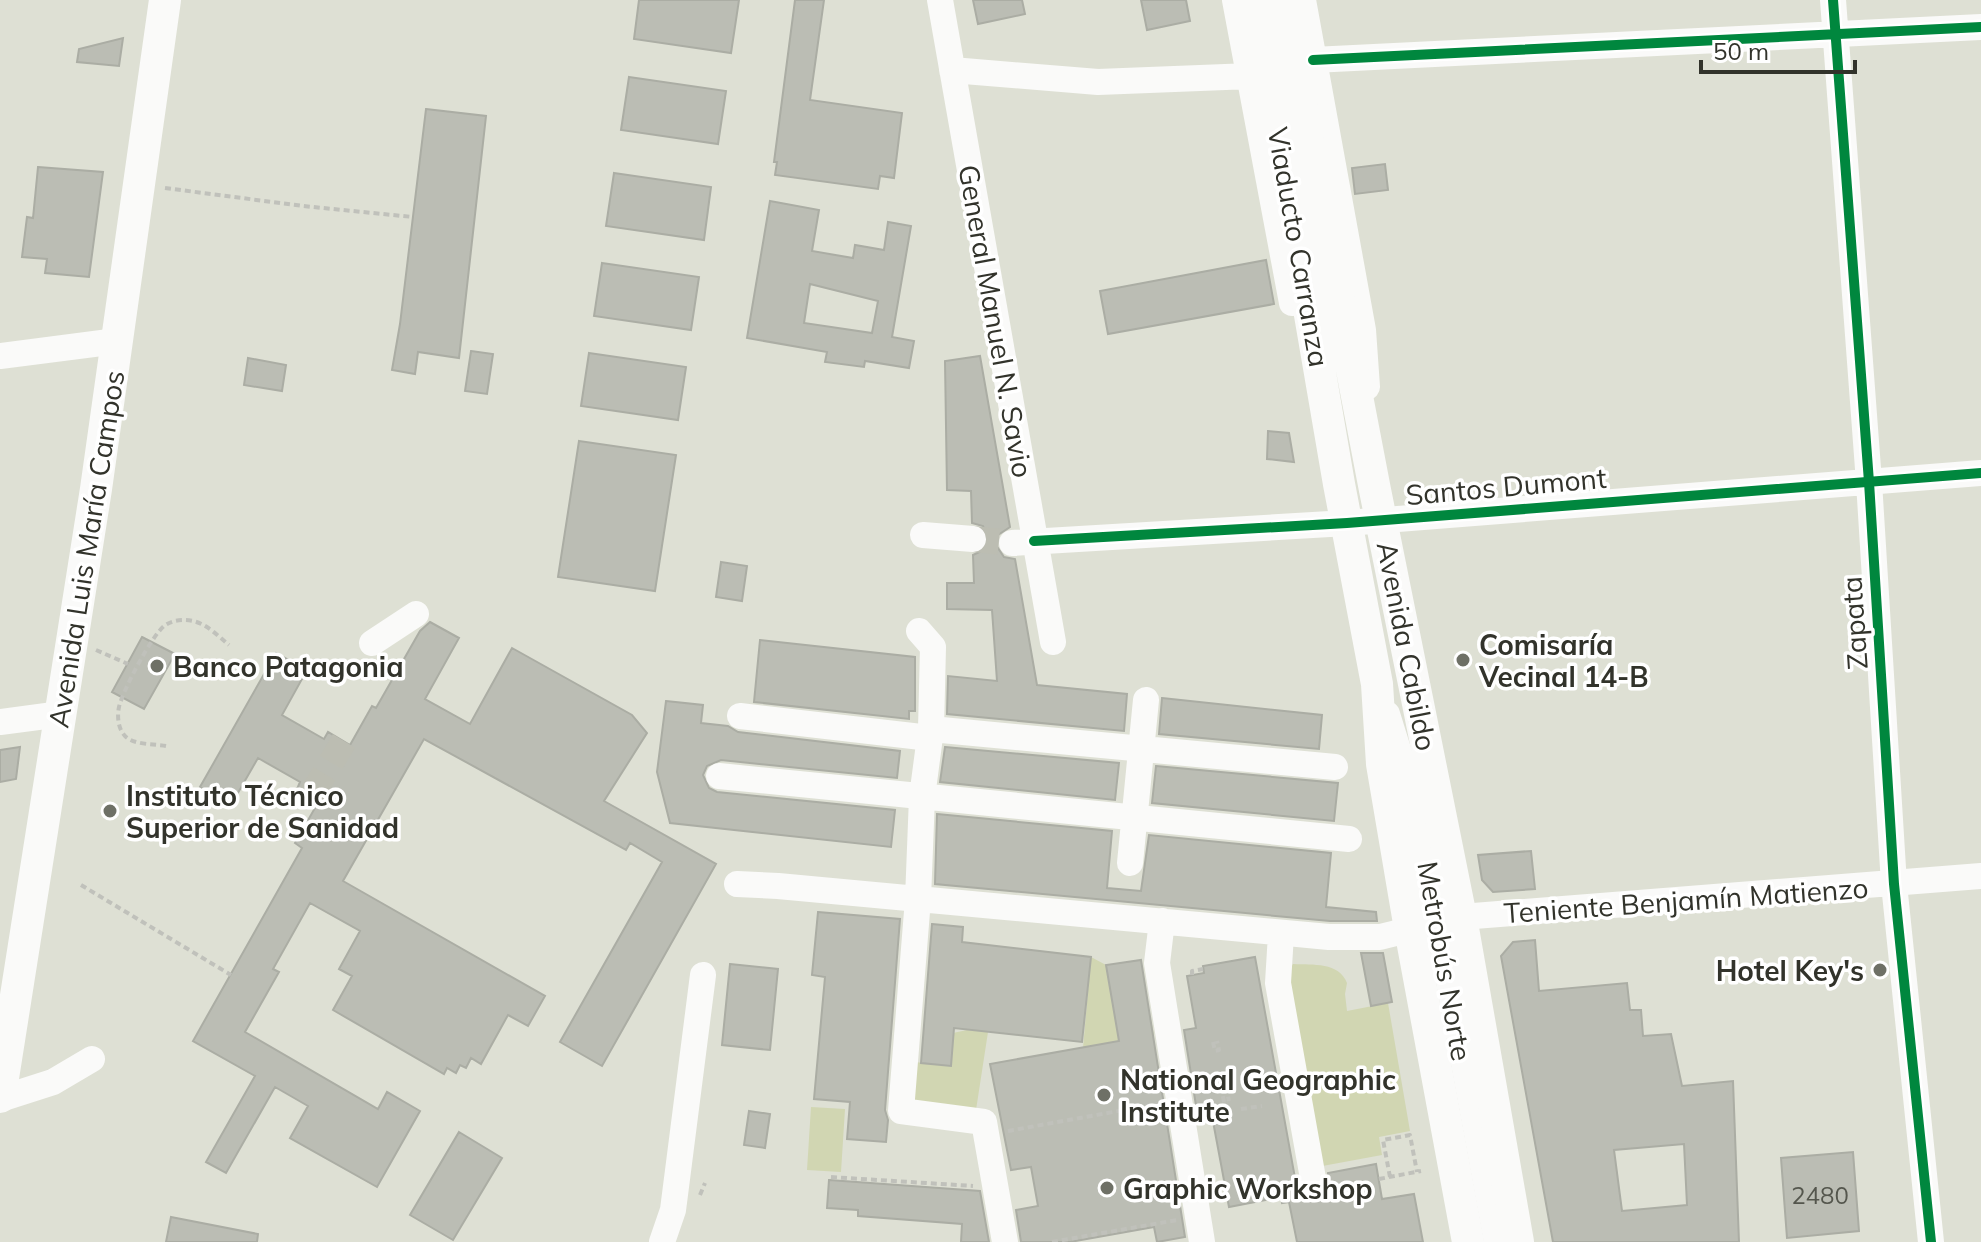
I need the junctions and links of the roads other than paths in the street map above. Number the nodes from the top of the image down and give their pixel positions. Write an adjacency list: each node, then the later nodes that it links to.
1 (165, 0): 13 (main road, Avenida Luis María Campos)
2 (940, 0): 11 (street, General Manuel N. Savio)
3 (1235, 0): 12 (street, Avenida Cabildo)
4 (1256, 0): 17 (main road, Viaducto Carranza)
5 (1281, 0): 18 (main road, Viaducto Carranza)
6 (1303, 0): 10 (street, Avenida Cabildo)
7 (1833, 0): 9 (street, Zapata)
8 (1981, 27): 9 (street)
9 (1834, 35): 10 (street); 16 (street, Zapata)
10 (1313, 60): 18 (street, Avenida Cabildo)
11 (952, 70): 12 (street); 21 (street, General Manuel N. Savio)
12 (1251, 76): 17 (street, Avenida Cabildo)
13 (117, 341): 14 (street); 27 (main road, Avenida Luis María Campos)
14 (0, 356)
15 (1981, 473): 16 (street, Santos Dumont)
16 (1869, 482): 18 (street, Santos Dumont); 40 (street, Zapata)
17 (1342, 500): 18 (street, Santos Dumont); 21 (street, Santos Dumont); 43 (main road, Avenida Cabildo)
18 (1378, 505): 43 (main road, Avenida Cabildo)
19 (923, 535): 20 (street)
20 (973, 539)
21 (1023, 542): 24 (street, General Manuel N. Savio)
22 (416, 614): 25 (street)
23 (919, 631): 30 (street)
24 (1053, 642)
25 (372, 643)
26 (1146, 700): 31 (street)
27 (61, 714): 29 (street); 47 (main road, Avenida Luis María Campos)
28 (740, 716): 30 (street)
29 (0, 722)
30 (930, 734): 31 (street); 34 (street)
31 (1141, 749): 32 (street); 35 (street)
32 (1335, 767)
33 (719, 776): 34 (street)
34 (922, 797): 35 (street); 41 (street)
35 (1135, 818): 36 (street); 37 (street)
36 (1349, 839)
37 (1130, 863)
38 (1981, 876): 40 (street, Teniente Benjamín Matienzo)
39 (737, 884): 41 (street, Teniente Benjamín Matienzo)
40 (1894, 884): 43 (street, Teniente Benjamín Matienzo); 55 (street, Zapata)
41 (918, 899): 42 (street, Teniente Benjamín Matienzo); 50 (street)
42 (1162, 921): 44 (street, Teniente Benjamín Matienzo); 51 (street)
43 (1437, 923): 44 (street, Teniente Benjamín Matienzo); 52 (main road, Avenida Cabildo); 53 (street, Metrobús Norte); 54 (main road, Avenida Cabildo)
44 (1281, 934): 48 (street)
45 (703, 975): 49 (street)
46 (92, 1059): 47 (street)
47 (0, 1098)
48 (1314, 1184)
49 (662, 1242)
50 (1005, 1242)
51 (1201, 1242)
52 (1468, 1242)
53 (1497, 1242)
54 (1518, 1242)
55 (1931, 1242)

